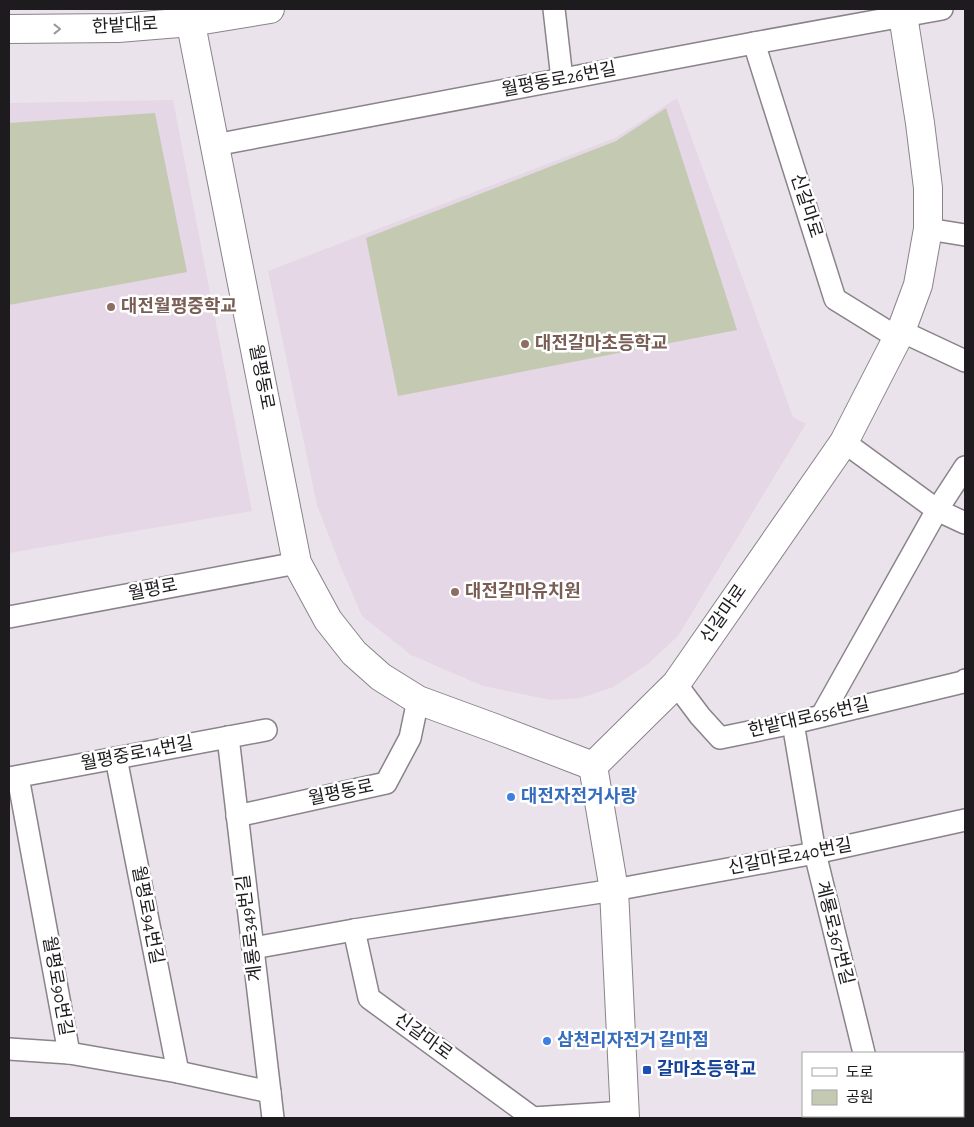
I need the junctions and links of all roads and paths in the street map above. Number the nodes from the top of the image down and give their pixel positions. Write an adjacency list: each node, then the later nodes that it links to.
1 (270, 9): 5 (street, 한밭대로)
2 (554, 9): 8 (street)
3 (942, 9): 4 (street, 월평동로26번길)
4 (903, 12): 7 (street, 월평동로26번길); 10 (street, 신갈마로)
5 (189, 15): 6 (street, 한밭대로, one-way to 5); 9 (street, 월평동로)
6 (9, 29)
7 (754, 43): 8 (street, 월평동로26번길); 12 (street, 신갈마로)
8 (562, 79): 9 (street, 월평동로26번길)
9 (215, 145): 18 (street, 월평동로)
10 (928, 229): 11 (street); 12 (street, 신갈마로)
11 (965, 235)
12 (899, 335): 13 (street); 14 (street, 신갈마로)
13 (965, 361)
14 (844, 442): 16 (street); 21 (street, 신갈마로)
15 (965, 467): 16 (street)
16 (937, 510): 17 (street); 23 (street)
17 (965, 523)
18 (298, 563): 19 (street, 월평로); 22 (street, 월평동로)
19 (9, 617)
20 (965, 680): 23 (street, 한밭대로656번길)
21 (676, 684): 24 (street, 한밭대로656번길); 28 (street, 신갈마로)
22 (418, 700): 28 (street, 월평동로); 30 (street, 월평동로)
23 (822, 715): 24 (street, 한밭대로656번길)
24 (792, 723): 32 (street, 계룡로367번길)
25 (266, 730): 26 (street, 월평중로14번길)
26 (228, 737): 27 (street, 월평중로14번길); 30 (street, 계룡로349번길)
27 (116, 758): 29 (street, 월평중로14번길); 39 (street, 월평로94번길)
28 (593, 766): 33 (street, 신갈마로)
29 (13, 778): 38 (street, 월평로90번길)
30 (237, 816): 35 (street, 계룡로349번길)
31 (965, 820): 32 (street, 신갈마로240번길)
32 (815, 853): 33 (street, 신갈마로240번길); 37 (street, 계룡로367번길)
33 (614, 890): 34 (street); 41 (street, 신갈마로)
34 (354, 930): 35 (street); 43 (street, 신갈마로)
35 (253, 948): 40 (street, 계룡로349번길)
36 (9, 1049): 38 (street)
37 (864, 1052)
38 (69, 1053): 39 (street, 월평로90번길)
39 (178, 1072): 40 (street, 월평로90번길)
40 (270, 1092): 42 (street, 계룡로349번길)
41 (625, 1115): 43 (street, 신갈마로)
42 (273, 1118)
43 (533, 1118)

